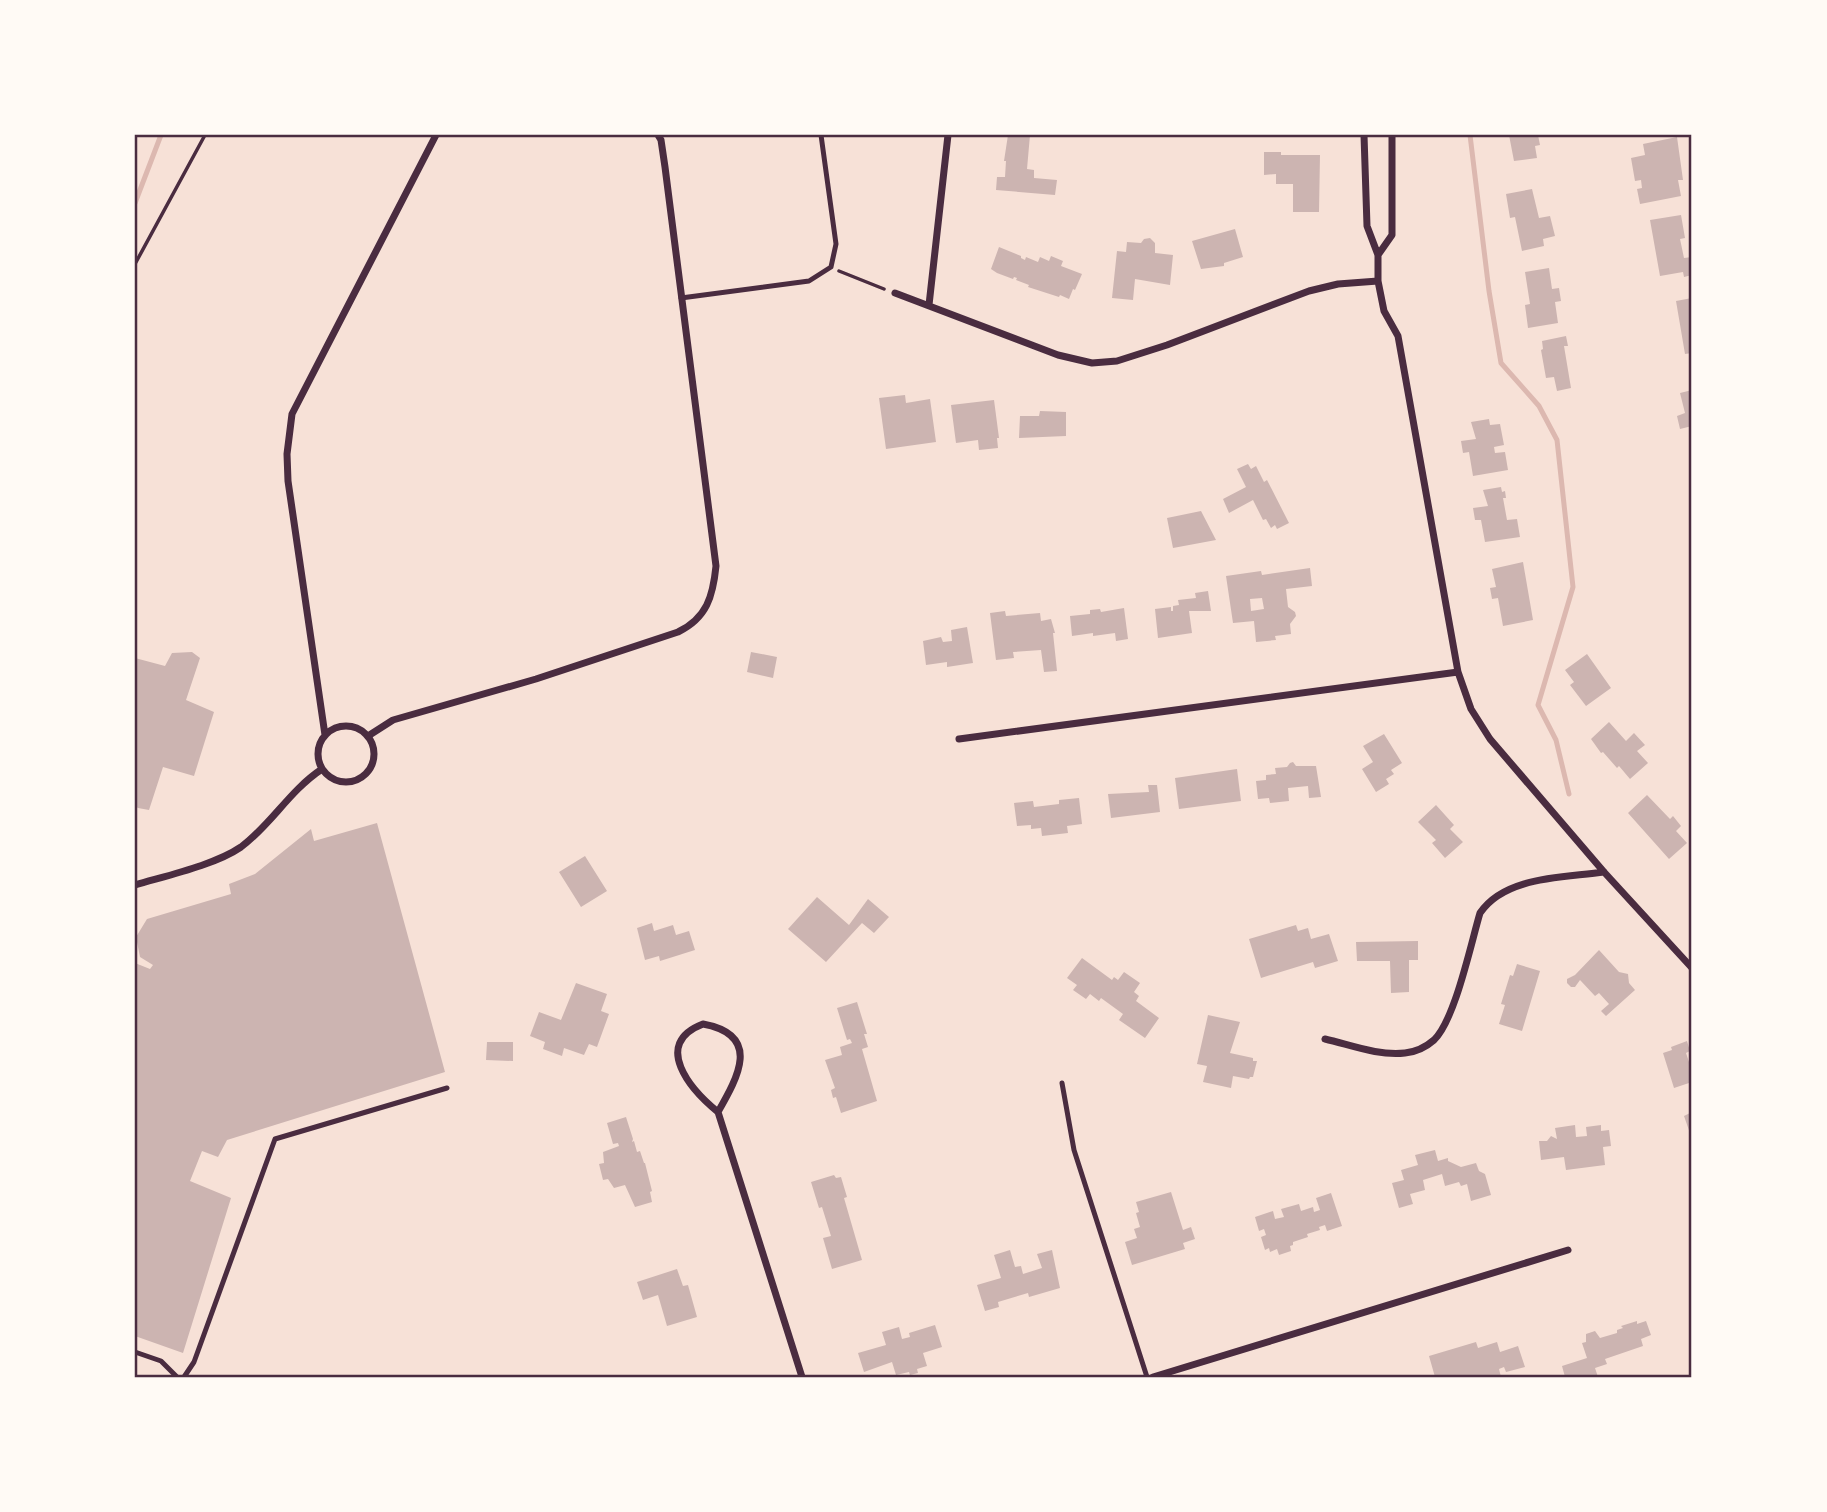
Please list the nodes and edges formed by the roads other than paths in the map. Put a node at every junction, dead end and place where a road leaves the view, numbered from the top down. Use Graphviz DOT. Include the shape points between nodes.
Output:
graph roads {
  1 [pos="436,135"];
  2 [pos="658,135"];
  3 [pos="821,135"];
  4 [pos="948,135"];
  5 [pos="1364,135"];
  6 [pos="1392,135"];
  7 [pos="1378,255"];
  8 [pos="1378,281"];
  9 [pos="895,293"];
  10 [pos="681,298"];
  11 [pos="929,305"];
  12 [pos="1458,672"];
  13 [pos="325,735"];
  14 [pos="368,736"];
  15 [pos="959,739"];
  16 [pos="322,769"];
  17 [pos="1604,872"];
  18 [pos="135,885"];
  19 [pos="1692,968"];
  20 [pos="1325,1039"];
  21 [pos="1062,1083"];
  22 [pos="447,1088"];
  23 [pos="718,1112"];
  24 [pos="1568,1250"];
  25 [pos="135,1352"];
  26 [pos="177,1377"];
  27 [pos="184,1377"];
  28 [pos="802,1377"];
  29 [pos="1147,1377"];
  30 [pos="1153,1377"];
  1 -- 13 [label="street" via="292,414 288,481"];
  2 -- 10 [label="street"];
  3 -- 10 [label="lane" via="836,244 831,267 808,281"];
  4 -- 11 [label="street"];
  5 -- 7 [label="street" via="1367,226"];
  6 -- 7 [label="street" via="1392,235"];
  7 -- 8 [label="street"];
  8 -- 11 [label="street" via="1309,291 1167,345 1117,361 1093,363 1058,355"];
  8 -- 12 [label="street" via="1384,311 1398,335"];
  9 -- 11 [label="street"];
  10 -- 14 [label="street" via="716,566 714,589 703,614 662,638 393,720"];
  12 -- 15 [label="street"];
  12 -- 17 [label="street" via="1471,709 1490,739"];
  13 -- 14 [label="street" via="348,725"];
  13 -- 16 [label="street" via="318,752"];
  14 -- 16 [label="street" via="375,752 364,777 337,781"];
  16 -- 18 [label="street" via="304,781 239,848"];
  17 -- 19 [label="street"];
  17 -- 20 [label="street" via="1530,882 1496,895 1486,904 1450,1010 1435,1039 1424,1047 1381,1053"];
  21 -- 29 [label="lane" via="1074,1150"];
  22 -- 27 [label="lane" via="275,1139 194,1362"];
  23 -- 23 [label="street" via="686,1079 678,1061 679,1041 691,1028 703,1024 722,1027 739,1051 738,1076"];
  23 -- 28 [label="street"];
  24 -- 30 [label="street"];
  25 -- 26 [label="lane" via="161,1361"];
}
